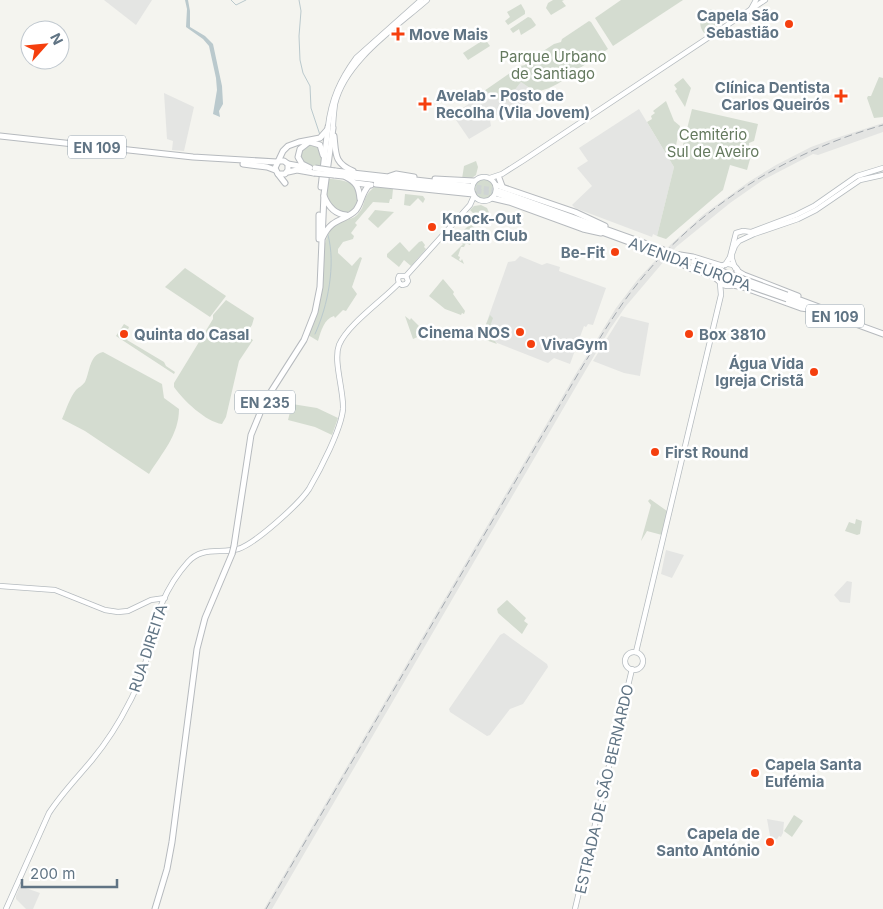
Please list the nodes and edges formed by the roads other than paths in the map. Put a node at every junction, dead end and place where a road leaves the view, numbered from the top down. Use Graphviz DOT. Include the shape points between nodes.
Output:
graph roads {
  1 [pos="421,0"];
  2 [pos="427,0"];
  3 [pos="756,0"];
  4 [pos="764,0"];
  5 [pos="751,9"];
  6 [pos="330,128"];
  7 [pos="0,136"];
  8 [pos="309,142"];
  9 [pos="193,157"];
  10 [pos="278,162"];
  11 [pos="287,163"];
  12 [pos="324,166"];
  13 [pos="883,168"];
  14 [pos="313,170"];
  15 [pos="277,172"];
  16 [pos="287,172"];
  17 [pos="335,173"];
  18 [pos="359,173"];
  19 [pos="883,175"];
  20 [pos="345,176"];
  21 [pos="501,176"];
  22 [pos="388,177"];
  23 [pos="490,178"];
  24 [pos="474,181"];
  25 [pos="402,182"];
  26 [pos="356,183"];
  27 [pos="376,184"];
  28 [pos="369,186"];
  29 [pos="498,188"];
  30 [pos="471,192"];
  31 [pos="324,194"];
  32 [pos="360,198"];
  33 [pos="492,198"];
  34 [pos="482,201"];
  35 [pos="470,205"];
  36 [pos="347,215"];
  37 [pos="743,231"];
  38 [pos="610,232"];
  39 [pos="744,238"];
  40 [pos="322,247"];
  41 [pos="672,256"];
  42 [pos="723,266"];
  43 [pos="321,267"];
  44 [pos="736,269"];
  45 [pos="719,282"];
  46 [pos="731,286"];
  47 [pos="721,294"];
  48 [pos="787,297"];
  49 [pos="809,303"];
  50 [pos="815,309"];
  51 [pos="883,332"];
  52 [pos="0,586"];
  53 [pos="164,598"];
  54 [pos="636,652"];
  55 [pos="632,669"];
  56 [pos="6,909"];
  57 [pos="155,909"];
  58 [pos="575,909"];
  1 -- 6 [label="main road, EN 235" via="348,69 331,104"];
  2 -- 6 [label="main road, EN 235" via="351,70 335,104"];
  3 -- 5 [label="main road"];
  4 -- 5 [label="main road"];
  5 -- 21 [label="main road"];
  6 -- 10 [label="main road" via="320,138 288,146"];
  6 -- 12 [label="main road, EN 235"];
  6 -- 18 [label="main road" via="337,160"];
  6 -- 31 [label="main road, EN 235"];
  7 -- 9 [label="main road, EN 109"];
  8 -- 11 [label="main road" via="288,150"];
  8 -- 12 [label="main road" via="318,143 322,148"];
  8 -- 14 [label="main road" via="300,149 298,157 302,164"];
  9 -- 10 [label="main road, EN 109"];
  9 -- 15 [label="main road, EN 109" via="267,167"];
  10 -- 11 [label="main road, EN 109"];
  10 -- 15 [label="main road" via="275,165"];
  11 -- 14 [label="main road, EN 109"];
  11 -- 16 [label="main road"];
  12 -- 43 [label="main road, EN 235" via="318,227"];
  13 -- 37 [label="main road" via="856,176 796,216 751,232"];
  14 -- 16 [label="main road, EN 109"];
  14 -- 17 [label="main road, EN 109, bridge"];
  15 -- 16 [label="main road, EN 109" via="283,175"];
  15 -- 16 [label="main road" via="285,183"];
  17 -- 18 [label="main road, EN 109"];
  17 -- 20 [label="main road, EN 109"];
  18 -- 22 [label="main road, EN 109"];
  19 -- 39 [label="main road" via="860,180 798,219"];
  20 -- 25 [label="main road, EN 109"];
  20 -- 26 [label="main road"];
  21 -- 23 [label="main road"];
  21 -- 29 [label="main road"];
  22 -- 24 [label="main road" via="396,174"];
  22 -- 30 [label="main road, EN 109"];
  23 -- 24 [label="main road" via="481,177"];
  23 -- 29 [label="main road"];
  24 -- 30 [label="main road"];
  25 -- 27 [label="main road"];
  25 -- 30 [label="main road, EN 109"];
  26 -- 28 [label="main road"];
  26 -- 32 [label="main road"];
  27 -- 28 [label="main road"];
  27 -- 30 [label="main road"];
  28 -- 32 [label="main road"];
  29 -- 33 [label="main road"];
  29 -- 38 [label="main road, AVENIDA EUROPA / EN 109"];
  29 -- 38 [label="main road" via="575,212 600,222"];
  30 -- 34 [label="main road"];
  30 -- 35 [label="main road"];
  31 -- 36 [label="main road" via="334,211"];
  31 -- 40 [label="main road, EN 235"];
  32 -- 36 [label="main road" via="356,210"];
  33 -- 34 [label="main road"];
  33 -- 38 [label="main road" via="583,229"];
  34 -- 35 [label="main road"];
  35 -- 53 [label="main road, RUA DIREITA" via="406,276 398,277 399,284 350,328 339,345 343,410 324,460 308,490 272,526 246,546 194,556"];
  36 -- 40 [label="main road" via="326,232"];
  37 -- 39 [label="main road"];
  37 -- 42 [label="main road" via="736,233 730,257"];
  38 -- 41 [label="main road, AVENIDA EUROPA / EN 109, bridge"];
  39 -- 44 [label="main road" via="732,254"];
  40 -- 43 [label="main road, EN 235"];
  41 -- 42 [label="main road" via="693,257"];
  41 -- 45 [label="main road"];
  41 -- 48 [label="main road, AVENIDA EUROPA / EN 109, bridge"];
  42 -- 44 [label="main road"];
  42 -- 45 [label="main road" via="718,271"];
  43 -- 57 [label="main road, EN 235, bridge" via="318,300 310,326 265,401 251,435 232,554 200,633 172,842"];
  44 -- 46 [label="main road" via="737,280"];
  44 -- 49 [label="main road" via="744,276 792,293"];
  45 -- 46 [label="main road"];
  45 -- 47 [label="main road"];
  46 -- 47 [label="main road"];
  46 -- 50 [label="main road" via="743,287 801,308"];
  47 -- 54 [label="main road"];
  48 -- 49 [label="main road, AVENIDA EUROPA / EN 109"];
  48 -- 50 [label="main road, AVENIDA EUROPA / EN 109"];
  49 -- 51 [label="main road, AVENIDA EUROPA / EN 109"];
  50 -- 51 [label="main road, AVENIDA EUROPA / EN 109"];
  52 -- 53 [label="main road" via="55,590 118,612"];
  53 -- 56 [label="main road, RUA DIREITA" via="130,703 100,750 53,807"];
  54 -- 55 [label="main road" via="626,658"];
  54 -- 55 [label="main road" via="642,656 643,664"];
  55 -- 58 [label="main road, ESTRADA DE SÃO BERNARDO"];
}
